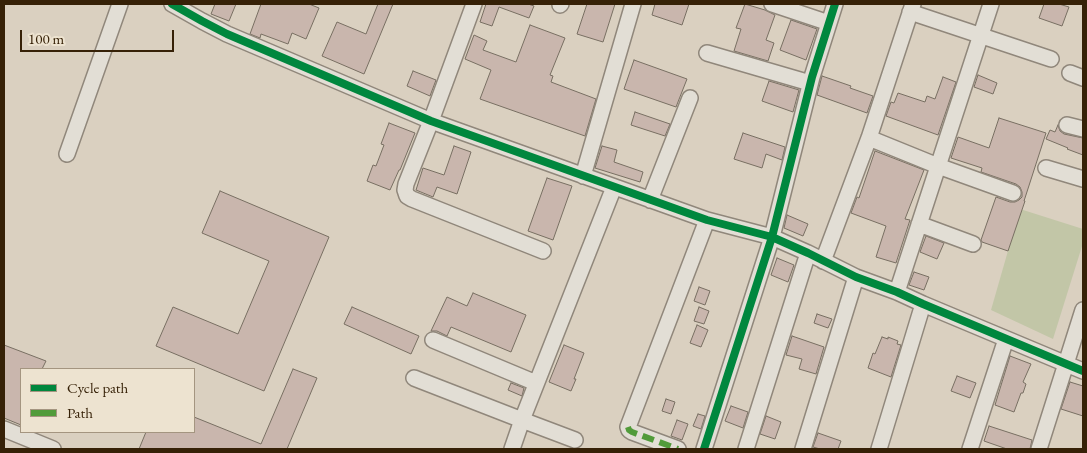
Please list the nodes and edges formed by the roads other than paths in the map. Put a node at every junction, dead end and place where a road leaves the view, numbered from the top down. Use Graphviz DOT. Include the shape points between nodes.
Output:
graph roads {
  1 [pos="120,4"];
  2 [pos="172,4"];
  3 [pos="474,4"];
  4 [pos="633,4"];
  5 [pos="772,4"];
  6 [pos="835,4"];
  7 [pos="992,4"];
  8 [pos="912,8"];
  9 [pos="829,24"];
  10 [pos="981,36"];
  11 [pos="707,53"];
  12 [pos="1051,59"];
  13 [pos="810,83"];
  14 [pos="690,98"];
  15 [pos="430,121"];
  16 [pos="1067,124"];
  17 [pos="1083,129"];
  18 [pos="869,138"];
  19 [pos="67,154"];
  20 [pos="938,166"];
  21 [pos="1046,168"];
  22 [pos="583,176"];
  23 [pos="1083,179"];
  24 [pos="614,187"];
  25 [pos="1013,193"];
  26 [pos="650,200"];
  27 [pos="707,220"];
  28 [pos="919,224"];
  29 [pos="772,237"];
  30 [pos="972,244"];
  31 [pos="543,251"];
  32 [pos="808,253"];
  33 [pos="823,261"];
  34 [pos="856,277"];
  35 [pos="897,292"];
  36 [pos="923,304"];
  37 [pos="1083,310"];
  38 [pos="1006,339"];
  39 [pos="433,340"];
  40 [pos="1066,364"];
  41 [pos="1083,371"];
  42 [pos="414,378"];
  43 [pos="536,383"];
  44 [pos="522,420"];
  45 [pos="4,429"];
  46 [pos="575,440"];
  47 [pos="53,449"];
  48 [pos="512,449"];
  49 [pos="678,449"];
  50 [pos="704,449"];
  51 [pos="746,449"];
  52 [pos="803,449"];
  53 [pos="879,449"];
  54 [pos="970,449"];
  55 [pos="1040,449"];
  1 -- 19 [label="street"];
  2 -- 15 [label="street" via="227,34"];
  3 -- 15 [label="street"];
  4 -- 22 [label="street"];
  5 -- 9 [label="street"];
  6 -- 9 [label="street"];
  7 -- 10 [label="street"];
  8 -- 10 [label="street"];
  8 -- 18 [label="street"];
  9 -- 13 [label="street"];
  10 -- 12 [label="street"];
  10 -- 20 [label="street"];
  11 -- 13 [label="street"];
  13 -- 29 [label="street"];
  14 -- 26 [label="street"];
  15 -- 22 [label="street"];
  15 -- 31 [label="street" via="406,184 407,196"];
  16 -- 17 [label="street"];
  18 -- 20 [label="street"];
  18 -- 33 [label="street"];
  20 -- 25 [label="street"];
  20 -- 28 [label="street"];
  21 -- 23 [label="street"];
  22 -- 24 [label="street"];
  24 -- 26 [label="street"];
  24 -- 43 [label="street"];
  26 -- 27 [label="street"];
  27 -- 29 [label="street"];
  27 -- 49 [label="street" via="628,427 632,432"];
  28 -- 30 [label="street"];
  28 -- 35 [label="street"];
  29 -- 32 [label="street"];
  29 -- 50 [label="street"];
  32 -- 33 [label="street"];
  32 -- 51 [label="street"];
  33 -- 34 [label="street"];
  34 -- 35 [label="street"];
  34 -- 52 [label="street"];
  35 -- 36 [label="street"];
  36 -- 38 [label="street"];
  36 -- 53 [label="street"];
  37 -- 40 [label="street"];
  38 -- 40 [label="street"];
  38 -- 54 [label="street"];
  39 -- 43 [label="street"];
  40 -- 41 [label="street"];
  40 -- 55 [label="street"];
  42 -- 44 [label="street"];
  43 -- 44 [label="street"];
  44 -- 46 [label="street"];
  44 -- 48 [label="street"];
  45 -- 47 [label="street"];
}
